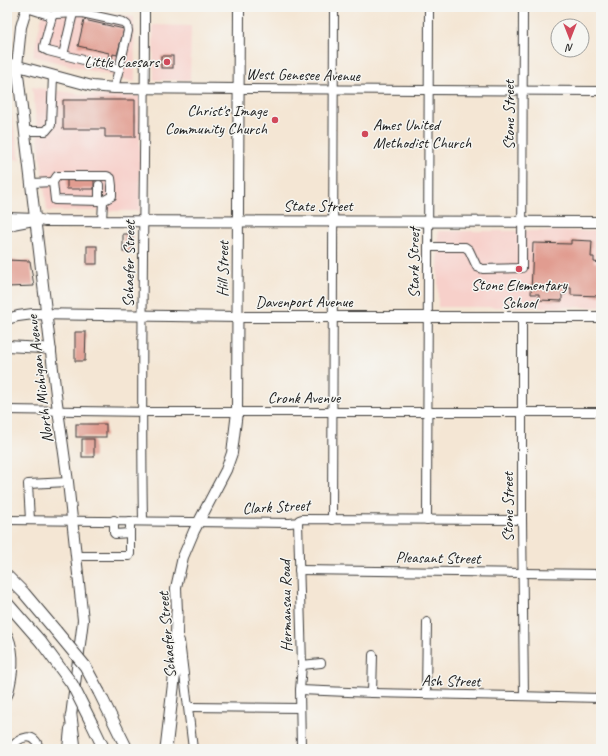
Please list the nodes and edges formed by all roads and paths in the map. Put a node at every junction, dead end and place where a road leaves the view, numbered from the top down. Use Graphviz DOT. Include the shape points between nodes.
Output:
graph roads {
  1 [pos="27,7"];
  2 [pos="145,7"];
  3 [pos="239,7"];
  4 [pos="334,7"];
  5 [pos="429,7"];
  6 [pos="523,7"];
  7 [pos="73,13"];
  8 [pos="52,16"];
  9 [pos="63,55"];
  10 [pos="7,63"];
  11 [pos="17,66"];
  12 [pos="118,69"];
  13 [pos="53,76"];
  14 [pos="114,88"];
  15 [pos="145,88"];
  16 [pos="239,89"];
  17 [pos="334,90"];
  18 [pos="428,90"];
  19 [pos="523,91"];
  20 [pos="601,91"];
  21 [pos="25,131"];
  22 [pos="53,182"];
  23 [pos="32,183"];
  24 [pos="99,185"];
  25 [pos="101,201"];
  26 [pos="7,218"];
  27 [pos="36,218"];
  28 [pos="102,221"];
  29 [pos="144,221"];
  30 [pos="239,221"];
  31 [pos="333,222"];
  32 [pos="428,222"];
  33 [pos="523,222"];
  34 [pos="601,222"];
  35 [pos="7,226"];
  36 [pos="428,247"];
  37 [pos="47,314"];
  38 [pos="143,316"];
  39 [pos="333,316"];
  40 [pos="238,317"];
  41 [pos="428,317"];
  42 [pos="522,317"];
  43 [pos="601,317"];
  44 [pos="7,319"];
  45 [pos="7,346"];
  46 [pos="51,350"];
  47 [pos="7,410"];
  48 [pos="58,410"];
  49 [pos="141,411"];
  50 [pos="237,412"];
  51 [pos="332,412"];
  52 [pos="427,412"];
  53 [pos="522,412"];
  54 [pos="601,412"];
  55 [pos="68,482"];
  56 [pos="7,520"];
  57 [pos="30,520"];
  58 [pos="72,520"];
  59 [pos="114,520"];
  60 [pos="332,520"];
  61 [pos="427,520"];
  62 [pos="522,520"];
  63 [pos="130,521"];
  64 [pos="143,521"];
  65 [pos="199,522"];
  66 [pos="298,522"];
  67 [pos="130,534"];
  68 [pos="76,556"];
  69 [pos="299,570"];
  70 [pos="523,574"];
  71 [pos="601,574"];
  72 [pos="7,576"];
  73 [pos="7,603"];
  74 [pos="177,612"];
  75 [pos="426,622"];
  76 [pos="7,636"];
  77 [pos="373,655"];
  78 [pos="321,664"];
  79 [pos="302,665"];
  80 [pos="300,690"];
  81 [pos="372,693"];
  82 [pos="7,694"];
  83 [pos="426,694"];
  84 [pos="524,696"];
  85 [pos="601,698"];
  86 [pos="189,707"];
  87 [pos="300,708"];
  88 [pos="71,716"];
  89 [pos="12,749"];
  90 [pos="39,749"];
  91 [pos="67,749"];
  92 [pos="74,749"];
  93 [pos="104,749"];
  94 [pos="127,749"];
  95 [pos="166,749"];
  96 [pos="193,749"];
  97 [pos="301,749"];
  1 -- 8 [label="street"];
  1 -- 11 [label="main road, North Michigan Avenue" via="21,27"];
  2 -- 15 [label="street, Schaefer Street"];
  3 -- 16 [label="main road, Hill Street"];
  4 -- 17 [label="street"];
  5 -- 18 [label="street, Stark Street"];
  6 -- 19 [label="street, Stone Street"];
  7 -- 8 [label="street"];
  7 -- 9 [label="street"];
  7 -- 12 [label="street" via="123,22 127,25 128,31"];
  8 -- 9 [label="street" via="44,49"];
  9 -- 12 [label="street"];
  10 -- 11 [label="main road, West Genesee Avenue"];
  11 -- 13 [label="main road, West Genesee Avenue"];
  11 -- 21 [label="main road, North Michigan Avenue"];
  12 -- 14 [label="street"];
  13 -- 14 [label="main road, West Genesee Avenue" via="92,86"];
  13 -- 21 [label="street" via="51,125 46,131"];
  14 -- 15 [label="main road, West Genesee Avenue"];
  15 -- 16 [label="main road, West Genesee Avenue"];
  15 -- 29 [label="street, Schaefer Street"];
  16 -- 17 [label="street, West Genesee Avenue"];
  16 -- 30 [label="main road, Hill Street"];
  17 -- 18 [label="street, West Genesee Avenue"];
  17 -- 31 [label="street"];
  18 -- 19 [label="street, West Genesee Avenue"];
  18 -- 32 [label="street, Stark Street"];
  19 -- 20 [label="street, West Genesee Avenue"];
  19 -- 33 [label="street, Stone Street"];
  21 -- 23 [label="main road, North Michigan Avenue"];
  22 -- 23 [label="street"];
  22 -- 25 [label="street" via="55,200"];
  22 -- 25 [label="street" via="57,176 107,176 111,178 112,196"];
  23 -- 27 [label="main road, North Michigan Avenue"];
  24 -- 25 [label="street"];
  25 -- 28 [label="street"];
  26 -- 27 [label="main road, State Street"];
  27 -- 28 [label="main road, State Street" via="45,221"];
  27 -- 35 [label="highway"];
  27 -- 37 [label="main road, North Michigan Avenue"];
  28 -- 29 [label="main road, State Street"];
  29 -- 30 [label="main road, State Street"];
  29 -- 38 [label="street, Schaefer Street"];
  30 -- 31 [label="main road, State Street"];
  30 -- 40 [label="main road, Hill Street"];
  31 -- 32 [label="main road, State Street"];
  31 -- 39 [label="street"];
  32 -- 33 [label="main road, State Street"];
  32 -- 36 [label="street, Stark Street"];
  33 -- 34 [label="main road, State Street"];
  33 -- 36 [label="street, Stone Street" via="522,268 483,269 477,267 465,247"];
  36 -- 41 [label="street, Stark Street"];
  37 -- 38 [label="main road, Davenport Avenue"];
  37 -- 44 [label="main road, Davenport Avenue"];
  37 -- 46 [label="main road, North Michigan Avenue"];
  38 -- 40 [label="main road, Davenport Avenue"];
  38 -- 49 [label="street, Schaefer Street"];
  39 -- 40 [label="main road, Davenport Avenue"];
  39 -- 41 [label="main road, Davenport Avenue"];
  39 -- 51 [label="street"];
  40 -- 50 [label="main road, Hill Street"];
  41 -- 42 [label="main road, Davenport Avenue"];
  41 -- 52 [label="street, Stark Street"];
  42 -- 43 [label="main road, Davenport Avenue"];
  42 -- 53 [label="street, Stone Street"];
  45 -- 46 [label="main road"];
  46 -- 48 [label="main road, North Michigan Avenue"];
  47 -- 48 [label="street, Cronk Avenue"];
  48 -- 49 [label="street, Cronk Avenue"];
  48 -- 55 [label="main road, North Michigan Avenue"];
  49 -- 50 [label="street, Cronk Avenue"];
  49 -- 64 [label="street, Schaefer Street"];
  50 -- 51 [label="street, Cronk Avenue"];
  50 -- 65 [label="main road, Hill Street" via="232,453"];
  51 -- 52 [label="street, Cronk Avenue"];
  51 -- 60 [label="street"];
  52 -- 53 [label="street, Cronk Avenue"];
  52 -- 61 [label="street, Stark Street"];
  53 -- 54 [label="street, Cronk Avenue"];
  53 -- 62 [label="street, Stone Street"];
  55 -- 57 [label="street" via="28,484"];
  55 -- 58 [label="main road, North Michigan Avenue"];
  56 -- 57 [label="street, Clark Street"];
  57 -- 58 [label="street, Clark Street"];
  58 -- 59 [label="street, Clark Street"];
  58 -- 68 [label="main road, North Michigan Avenue"];
  59 -- 63 [label="street, Clark Street"];
  59 -- 67 [label="street" via="115,534"];
  60 -- 61 [label="street, Clark Street"];
  60 -- 66 [label="street, Clark Street" via="302,519"];
  61 -- 62 [label="street, Clark Street"];
  62 -- 70 [label="street, Stone Street"];
  63 -- 64 [label="street, Clark Street"];
  63 -- 67 [label="street"];
  64 -- 65 [label="street, Clark Street"];
  65 -- 66 [label="street, Clark Street"];
  65 -- 74 [label="main road, Schaefer Street" via="179,570 176,588"];
  66 -- 69 [label="street, Hermansau Road"];
  67 -- 68 [label="street" via="129,556"];
  68 -- 88 [label="main road, North Michigan Avenue" via="83,620"];
  69 -- 70 [label="street, Pleasant Street"];
  69 -- 79 [label="street, Hermansau Road"];
  70 -- 71 [label="street, Pleasant Street"];
  70 -- 84 [label="street, Stone Street"];
  72 -- 94 [label="highway, bridge" via="85,666"];
  73 -- 93 [label="highway, bridge" via="41,642 72,684"];
  74 -- 86 [label="street, Schaefer Street"];
  74 -- 95 [label="highway" via="176,662"];
  75 -- 83 [label="street"];
  76 -- 82 [label="highway" via="12,658"];
  77 -- 81 [label="street"];
  78 -- 79 [label="street"];
  79 -- 80 [label="street, Hermansau Road"];
  80 -- 81 [label="street, Ash Street"];
  80 -- 87 [label="street, Hermansau Road"];
  81 -- 83 [label="street, Ash Street"];
  83 -- 84 [label="street, Ash Street"];
  84 -- 85 [label="street, Ash Street"];
  86 -- 87 [label="street"];
  86 -- 96 [label="street, Schaefer Street"];
  87 -- 97 [label="street"];
  88 -- 91 [label="street, North Michigan Avenue"];
  88 -- 92 [label="highway"];
  89 -- 90 [label="street" via="20,738 27,737 34,739"];
}
